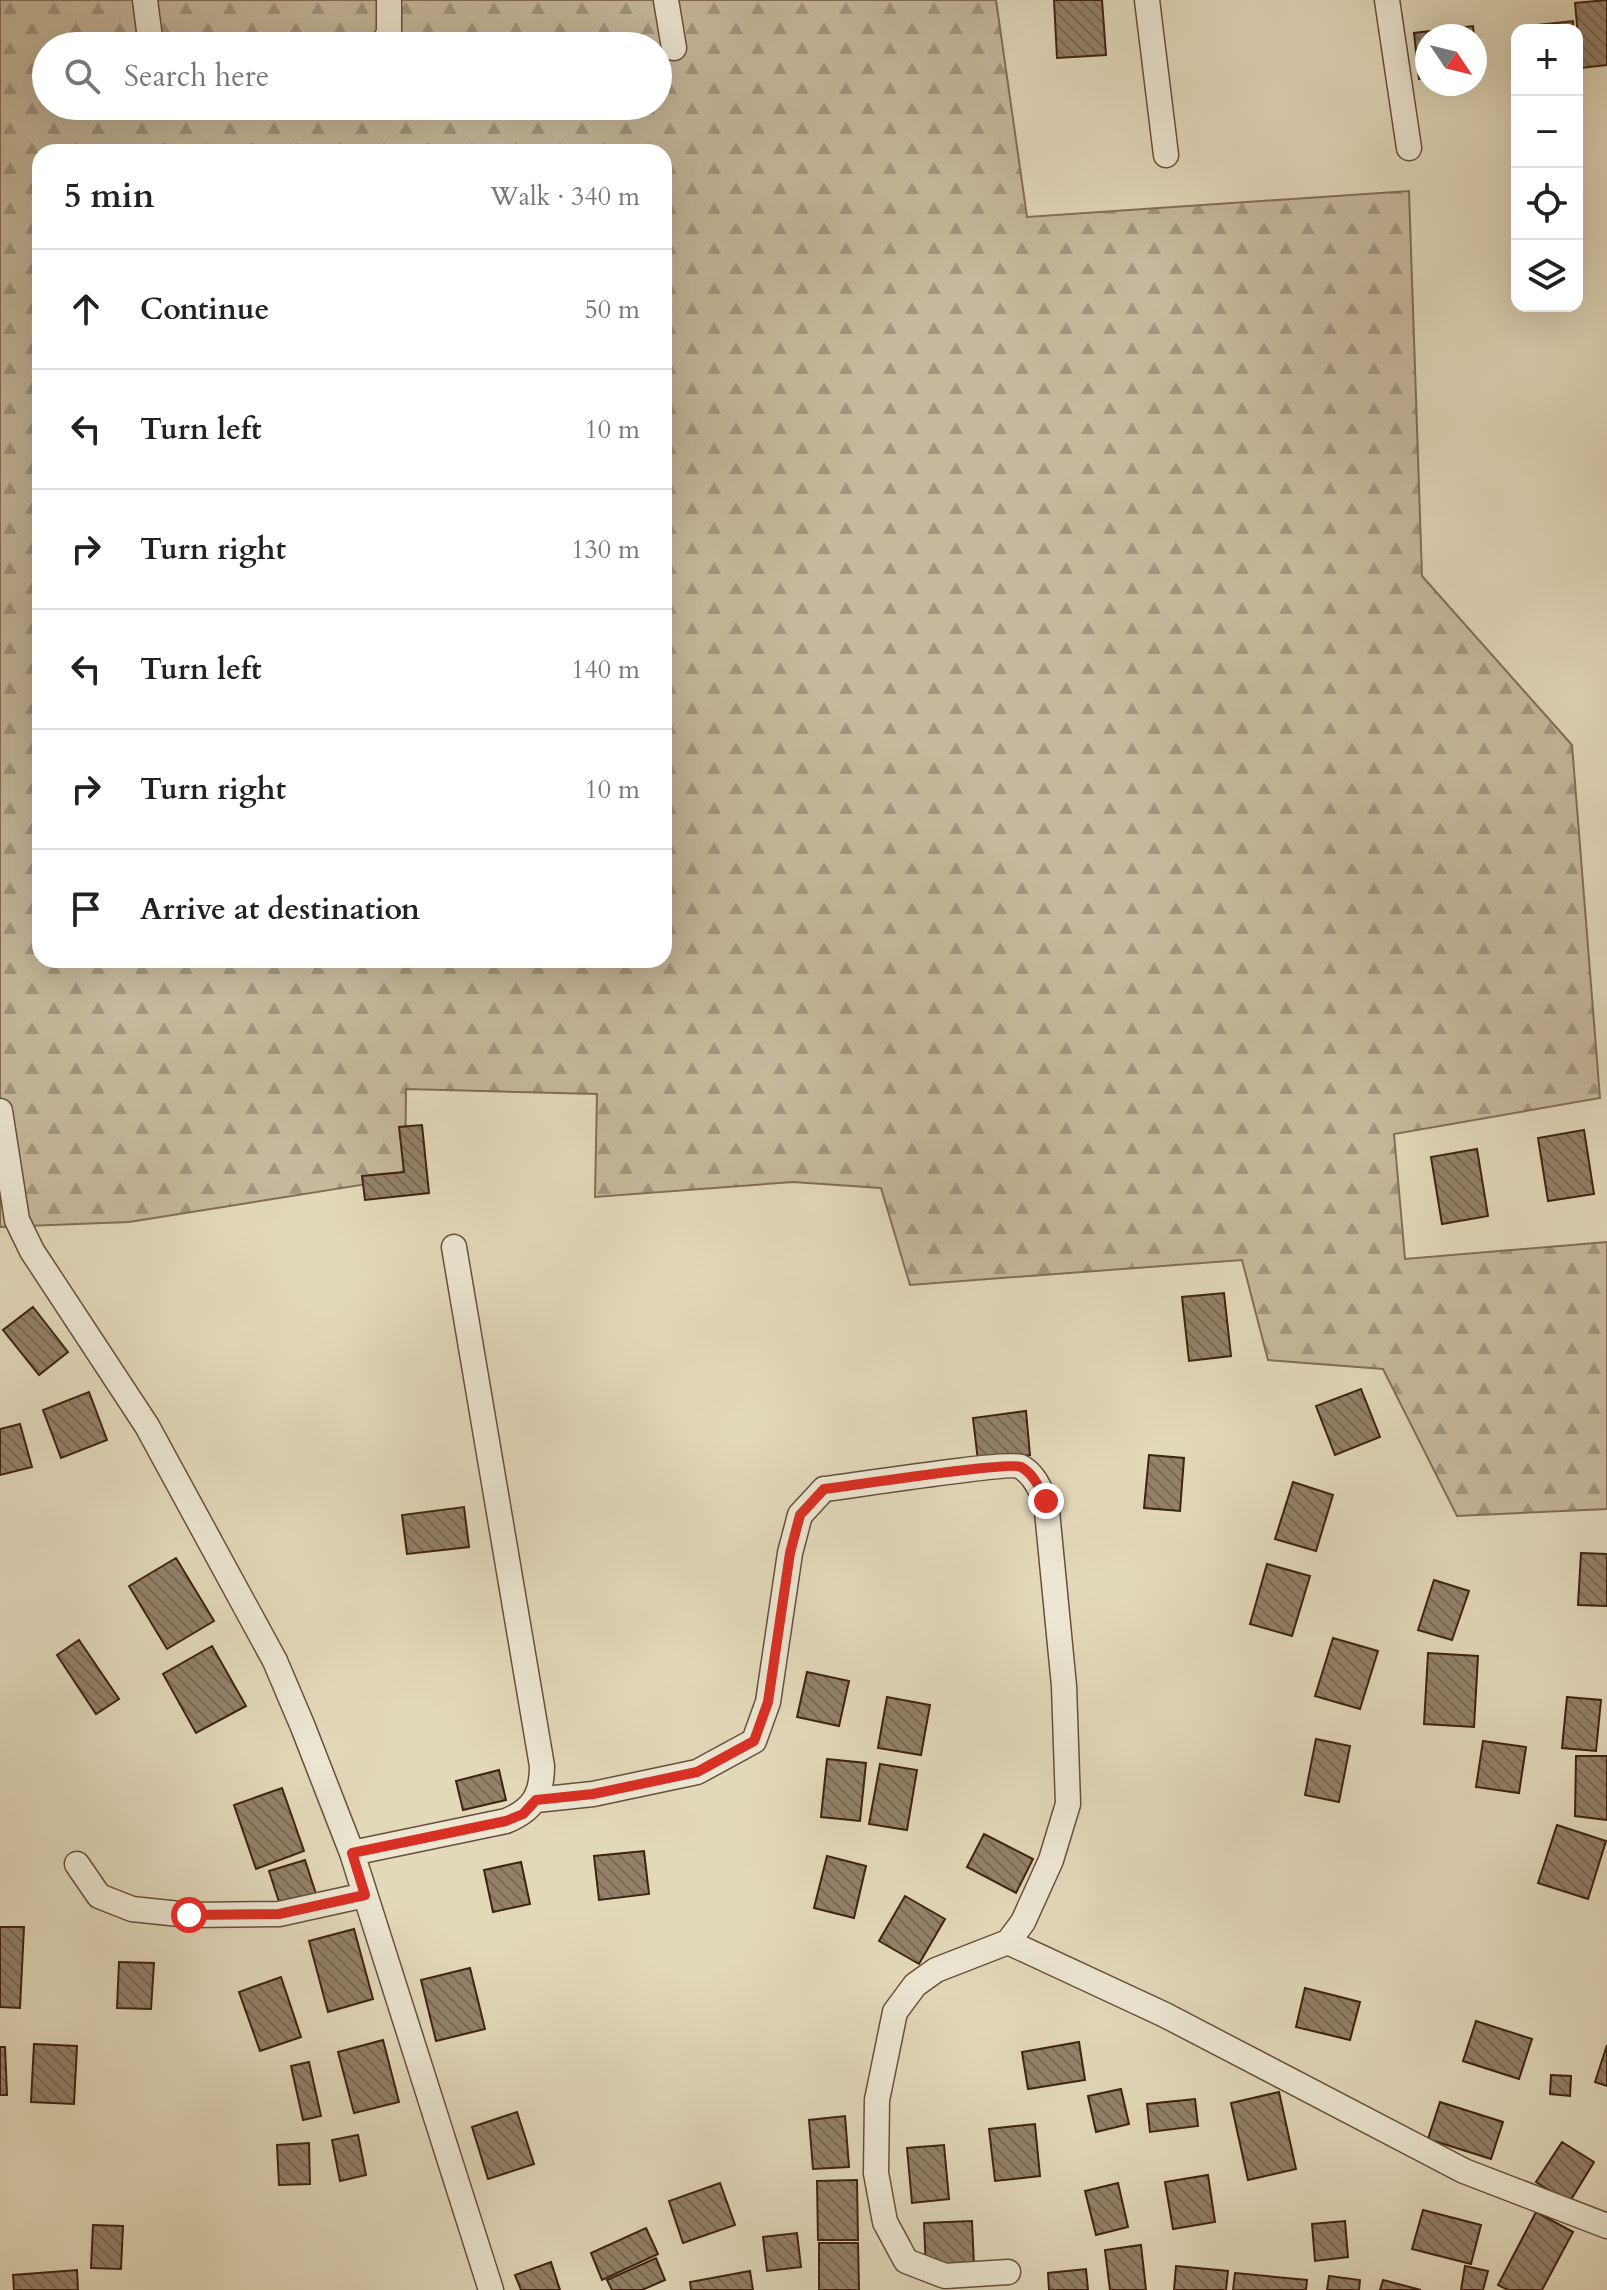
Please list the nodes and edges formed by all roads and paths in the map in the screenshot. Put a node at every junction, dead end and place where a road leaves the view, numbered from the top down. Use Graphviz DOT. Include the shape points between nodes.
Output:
graph roads {
  1 [pos="145,0"];
  2 [pos="389,0"];
  3 [pos="666,0"];
  4 [pos="1147,0"];
  5 [pos="1387,0"];
  6 [pos="149,32"];
  7 [pos="389,32"];
  8 [pos="671,32"];
  9 [pos="672,36"];
  10 [pos="674,48"];
  11 [pos="1409,148"];
  12 [pos="1166,155"];
  13 [pos="0,1111"];
  14 [pos="454,1247"];
  15 [pos="536,1800"];
  16 [pos="352,1853"];
  17 [pos="77,1864"];
  18 [pos="365,1895"];
  19 [pos="1008,1942"];
  20 [pos="1607,2226"];
  21 [pos="1008,2272"];
  22 [pos="491,2290"];
  1 -- 6 [label="street"];
  2 -- 7 [label="street"];
  3 -- 8 [label="street"];
  4 -- 12 [label="street"];
  5 -- 11 [label="street"];
  9 -- 10 [label="street"];
  13 -- 16 [label="street" via="17,1220 147,1426 275,1661"];
  14 -- 15 [label="street" via="542,1766"];
  15 -- 16 [label="street" via="523,1814 506,1821"];
  15 -- 19 [label="street" via="697,1772 754,1741 768,1702 800,1515 824,1489 1019,1465 1034,1478 1046,1501 1069,1767 1068,1804 1051,1860"];
  16 -- 18 [label="street"];
  17 -- 18 [label="street" via="99,1896 132,1909 189,1915 279,1914"];
  18 -- 22 [label="street"];
  19 -- 20 [label="street" via="1179,2022 1451,2164"];
  19 -- 21 [label="street" via="936,1970 915,1985 895,2012 877,2100 876,2173 885,2222 906,2261 945,2276"];
}
